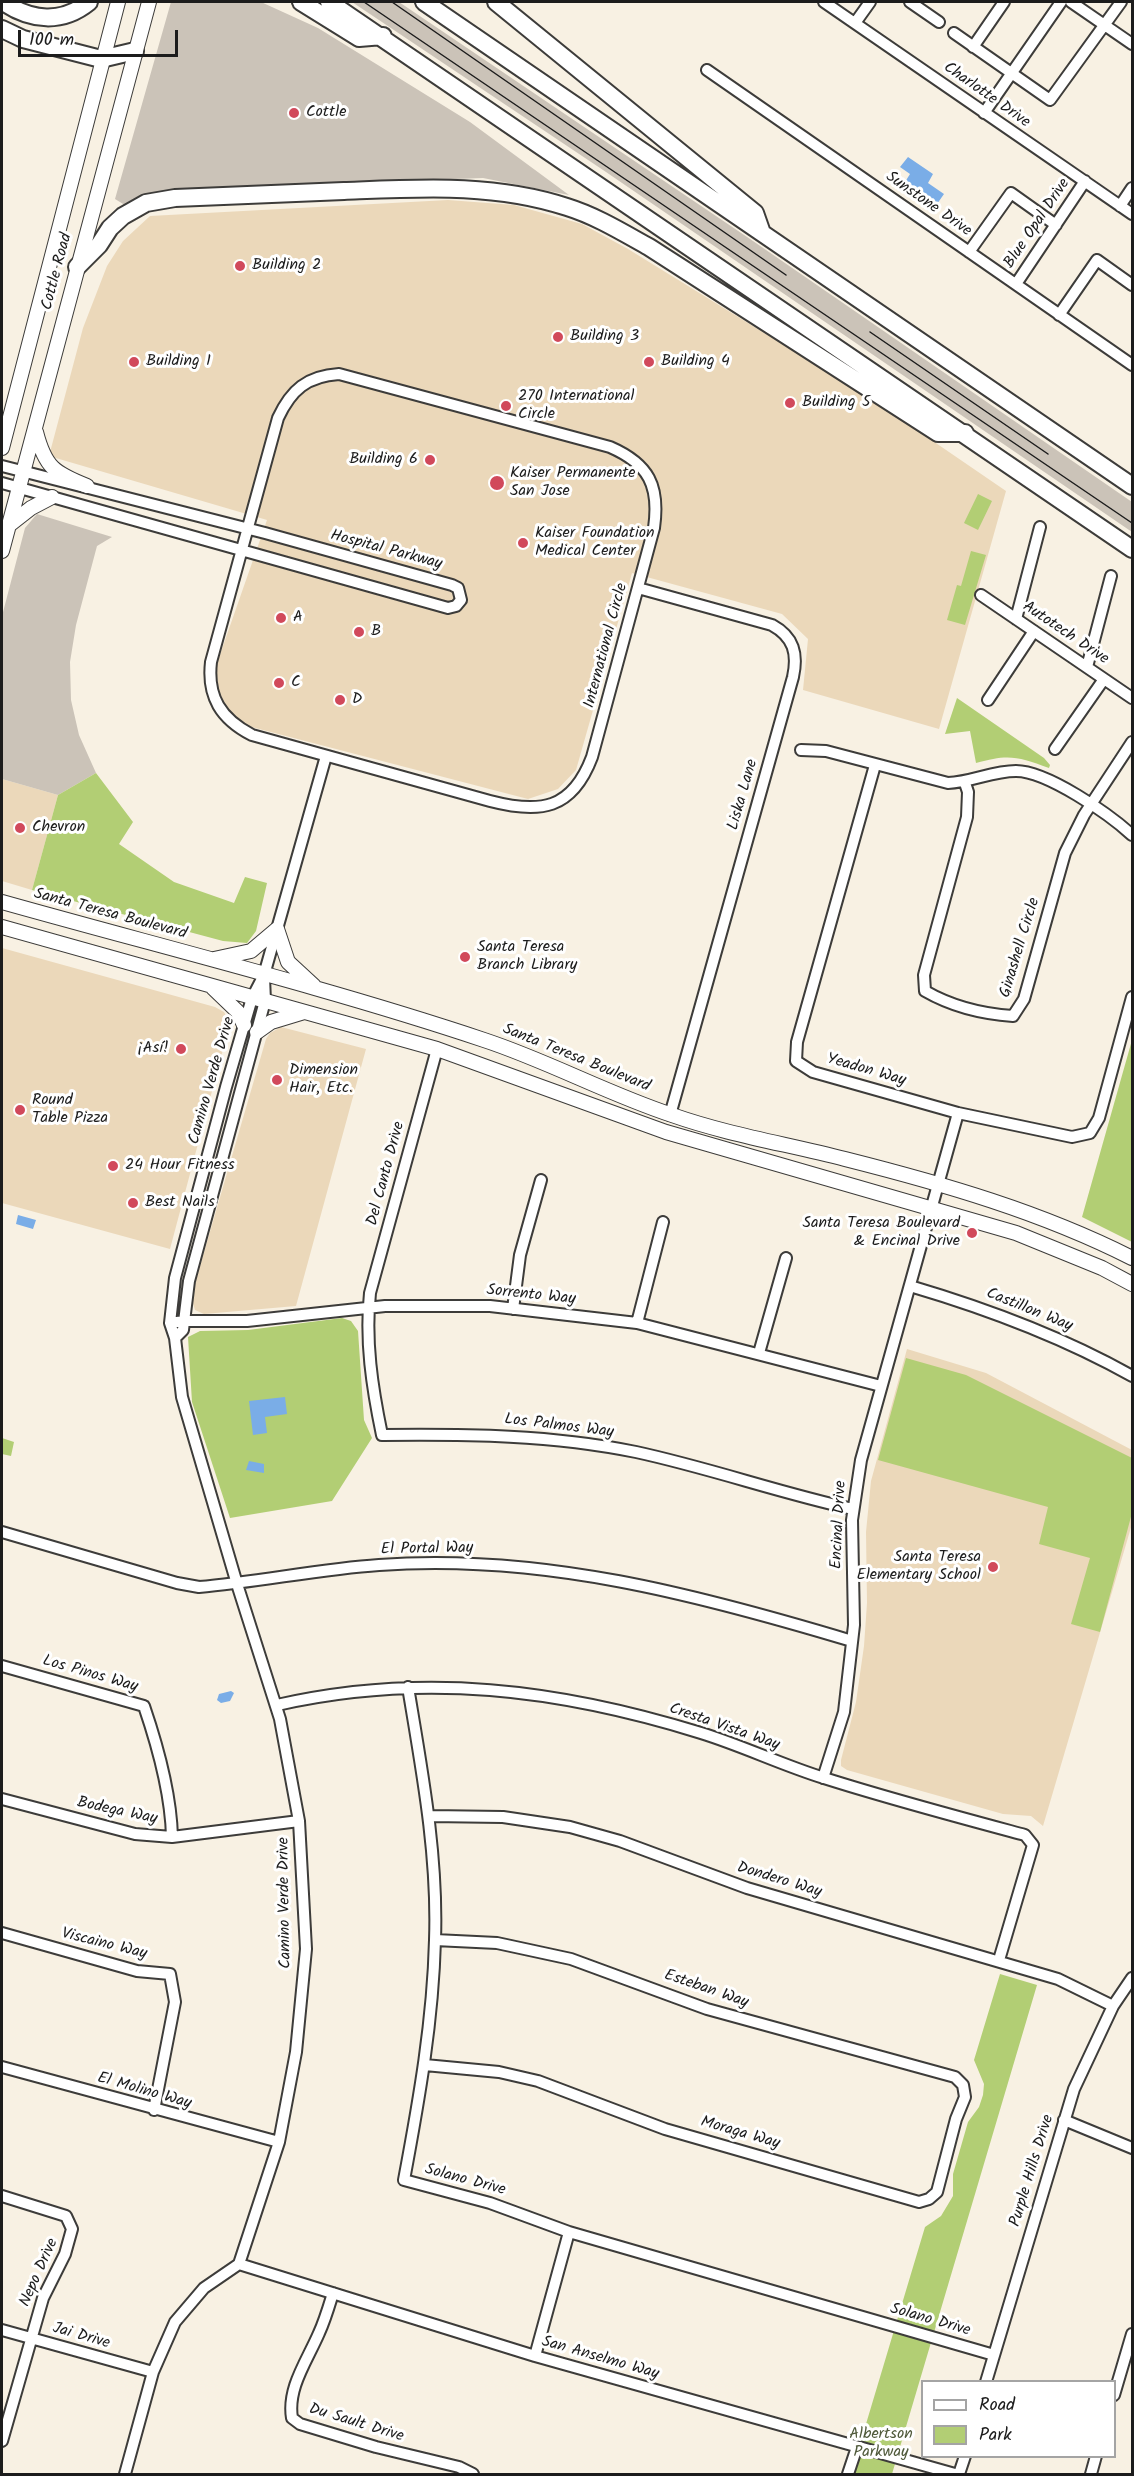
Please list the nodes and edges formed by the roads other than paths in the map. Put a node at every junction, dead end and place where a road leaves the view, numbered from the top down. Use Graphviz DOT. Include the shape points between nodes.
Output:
graph roads {
  1 [pos="3,2"];
  2 [pos="89,2"];
  3 [pos="118,2"];
  4 [pos="149,2"];
  5 [pos="301,2"];
  6 [pos="329,2"];
  7 [pos="424,2"];
  8 [pos="496,2"];
  9 [pos="824,2"];
  10 [pos="870,2"];
  11 [pos="910,2"];
  12 [pos="1061,2"];
  13 [pos="1071,2"];
  14 [pos="1121,2"];
  15 [pos="999,3"];
  16 [pos="923,5"];
  17 [pos="939,22"];
  18 [pos="855,23"];
  19 [pos="1104,25"];
  20 [pos="2,29"];
  21 [pos="954,33"];
  22 [pos="382,36"];
  23 [pos="1132,45"];
  24 [pos="973,47"];
  25 [pos="135,51"];
  26 [pos="101,59"];
  27 [pos="707,70"];
  28 [pos="1011,74"];
  29 [pos="984,113"];
  30 [pos="1085,181"];
  31 [pos="1132,188"];
  32 [pos="1120,206"];
  33 [pos="1132,214"];
  34 [pos="1056,225"];
  35 [pos="762,233"];
  36 [pos="969,252"];
  37 [pos="76,267"];
  38 [pos="1016,284"];
  39 [pos="1132,285"];
  40 [pos="1059,315"];
  41 [pos="1132,365"];
  42 [pos="35,430"];
  43 [pos="4,432"];
  44 [pos="965,433"];
  45 [pos="2,448"];
  46 [pos="2,466"];
  47 [pos="24,472"];
  48 [pos="2,483"];
  49 [pos="87,486"];
  50 [pos="1132,486"];
  51 [pos="19,488"];
  52 [pos="52,497"];
  53 [pos="8,526"];
  54 [pos="1040,527"];
  55 [pos="247,529"];
  56 [pos="1132,549"];
  57 [pos="241,550"];
  58 [pos="2,551"];
  59 [pos="1111,576"];
  60 [pos="638,588"];
  61 [pos="981,595"];
  62 [pos="1016,619"];
  63 [pos="1034,631"];
  64 [pos="1087,668"];
  65 [pos="1104,679"];
  66 [pos="1132,698"];
  67 [pos="988,700"];
  68 [pos="1132,742"];
  69 [pos="1055,749"];
  70 [pos="801,750"];
  71 [pos="326,756"];
  72 [pos="875,765"];
  73 [pos="965,783"];
  74 [pos="1090,804"];
  75 [pos="1132,835"];
  76 [pos="2,902"];
  77 [pos="2,927"];
  78 [pos="277,929"];
  79 [pos="210,960"];
  80 [pos="264,975"];
  81 [pos="212,986"];
  82 [pos="318,990"];
  83 [pos="1132,997"];
  84 [pos="259,1000"];
  85 [pos="306,1011"];
  86 [pos="244,1025"];
  87 [pos="257,1032"];
  88 [pos="437,1049"];
  89 [pos="958,1113"];
  90 [pos="670,1115"];
  91 [pos="541,1180"];
  92 [pos="938,1184"];
  93 [pos="931,1207"];
  94 [pos="663,1222"];
  95 [pos="786,1257"];
  96 [pos="1132,1258"];
  97 [pos="1132,1284"];
  98 [pos="909,1286"];
  99 [pos="369,1308"];
  100 [pos="513,1309"];
  101 [pos="184,1321"];
  102 [pos="170,1323"];
  103 [pos="637,1323"];
  104 [pos="175,1338"];
  105 [pos="759,1353"];
  106 [pos="1132,1377"];
  107 [pos="881,1386"];
  108 [pos="853,1509"];
  109 [pos="2,1532"];
  110 [pos="237,1584"];
  111 [pos="852,1641"];
  112 [pos="2,1666"];
  113 [pos="408,1687"];
  114 [pos="276,1705"];
  115 [pos="823,1778"];
  116 [pos="2,1799"];
  117 [pos="430,1816"];
  118 [pos="299,1821"];
  119 [pos="172,1837"];
  120 [pos="2,1933"];
  121 [pos="435,1940"];
  122 [pos="999,1960"];
  123 [pos="1132,1978"];
  124 [pos="1113,2006"];
  125 [pos="425,2065"];
  126 [pos="2,2067"];
  127 [pos="963,2085"];
  128 [pos="154,2110"];
  129 [pos="1064,2120"];
  130 [pos="279,2142"];
  131 [pos="1132,2148"];
  132 [pos="2,2196"];
  133 [pos="569,2232"];
  134 [pos="239,2264"];
  135 [pos="333,2293"];
  136 [pos="2,2330"];
  137 [pos="1132,2334"];
  138 [pos="30,2338"];
  139 [pos="994,2355"];
  140 [pos="536,2356"];
  141 [pos="153,2372"];
  142 [pos="987,2380"];
  143 [pos="1116,2388"];
  144 [pos="2,2441"];
  145 [pos="857,2447"];
  146 [pos="965,2458"];
  147 [pos="1096,2458"];
  148 [pos="124,2475"];
  149 [pos="473,2475"];
  150 [pos="848,2475"];
  151 [pos="957,2475"];
  152 [pos="1091,2475"];
  1 -- 2 [label="highway" via="25,14 48,18 72,13"];
  3 -- 26 [label="main road, Cottle Road"];
  4 -- 25 [label="main road, Cottle Road"];
  5 -- 22 [label="highway" via="359,38"];
  6 -- 22 [label="highway"];
  7 -- 35 [label="highway"];
  8 -- 35 [label="highway" via="755,213"];
  9 -- 18 [label="street, Charlotte Drive"];
  10 -- 18 [label="street"];
  11 -- 16 [label="street"];
  12 -- 28 [label="street"];
  13 -- 19 [label="street"];
  14 -- 19 [label="street"];
  15 -- 24 [label="street"];
  16 -- 17 [label="street"];
  18 -- 29 [label="street, Charlotte Drive"];
  19 -- 23 [label="street"];
  19 -- 28 [label="street" via="1050,100"];
  20 -- 26 [label="highway" via="23,39"];
  21 -- 24 [label="street"];
  22 -- 44 [label="highway"];
  24 -- 28 [label="street"];
  25 -- 26 [label="highway"];
  25 -- 37 [label="main road, Cottle Road"];
  26 -- 43 [label="main road, Cottle Road" via="39,311"];
  27 -- 36 [label="street, Sunstone Drive"];
  28 -- 29 [label="street"];
  29 -- 30 [label="street, Charlotte Drive"];
  30 -- 32 [label="street, Charlotte Drive"];
  30 -- 34 [label="street, Blue Opal Drive"];
  31 -- 32 [label="street"];
  32 -- 33 [label="street, Charlotte Drive"];
  34 -- 36 [label="street" via="1011,193"];
  34 -- 38 [label="street, Blue Opal Drive"];
  35 -- 50 [label="highway"];
  36 -- 38 [label="street, Sunstone Drive"];
  37 -- 42 [label="main road, Cottle Road"];
  37 -- 44 [label="highway" via="123,216 146,203 175,198 403,188 475,188 511,193 602,220 938,433"];
  38 -- 40 [label="street, Sunstone Drive"];
  39 -- 40 [label="street" via="1097,260"];
  40 -- 41 [label="street, Sunstone Drive"];
  42 -- 47 [label="main road, Cottle Road"];
  42 -- 49 [label="main road" via="50,466 65,478"];
  43 -- 45 [label="main road, Cottle Road"];
  44 -- 56 [label="highway"];
  46 -- 47 [label="street, Hospital Parkway"];
  47 -- 49 [label="street, Hospital Parkway"];
  47 -- 51 [label="main road, Cottle Road"];
  48 -- 51 [label="street, Hospital Parkway"];
  49 -- 55 [label="street, Hospital Parkway"];
  51 -- 52 [label="street, Hospital Parkway"];
  51 -- 53 [label="main road, Cottle Road"];
  52 -- 53 [label="main road"];
  52 -- 57 [label="street, Hospital Parkway"];
  53 -- 58 [label="main road, Cottle Road"];
  54 -- 62 [label="street"];
  55 -- 57 [label="street, International Circle"];
  55 -- 57 [label="street, Hospital Parkway" via="452,585 458,588 461,600 448,608"];
  55 -- 60 [label="street, International Circle" via="278,418 290,395 311,380 339,374 593,442 635,461 652,483 657,500"];
  57 -- 71 [label="street, International Circle" via="211,662 211,693 220,711 235,727 269,741"];
  59 -- 64 [label="street"];
  60 -- 71 [label="street, International Circle" via="592,757 577,786 562,800 536,808 510,806"];
  60 -- 90 [label="street, Liska Lane" via="772,625 786,633 795,650 793,677"];
  61 -- 62 [label="street, Autotech Drive"];
  62 -- 63 [label="street, Autotech Drive"];
  63 -- 64 [label="street, Autotech Drive"];
  63 -- 67 [label="street"];
  64 -- 65 [label="street, Autotech Drive"];
  65 -- 66 [label="street, Autotech Drive"];
  65 -- 69 [label="street"];
  68 -- 74 [label="street"];
  70 -- 72 [label="street" via="826,751"];
  71 -- 78 [label="street, Camino Verde Drive"];
  72 -- 73 [label="street" via="925,779"];
  72 -- 89 [label="street, Yeadon Way" via="797,1042 796,1061 813,1071"];
  73 -- 74 [label="street" via="987,773 1018,771"];
  73 -- 74 [label="street, Ginashell Circle" via="967,818 924,975 925,991 940,1000 994,1015 1013,1016 1024,999 1065,853"];
  74 -- 75 [label="street"];
  76 -- 79 [label="main road, Santa Teresa Boulevard"];
  77 -- 81 [label="main road"];
  78 -- 79 [label="main road" via="251,951"];
  78 -- 80 [label="street, Camino Verde Drive"];
  78 -- 82 [label="main road" via="288,962"];
  79 -- 80 [label="main road, Santa Teresa Boulevard"];
  80 -- 82 [label="main road, Santa Teresa Boulevard"];
  80 -- 84 [label="street, Camino Verde Drive"];
  81 -- 84 [label="main road"];
  81 -- 86 [label="main road" via="238,1012"];
  82 -- 90 [label="main road, Santa Teresa Boulevard" via="484,1040"];
  83 -- 89 [label="street, Yeadon Way" via="1099,1118 1090,1133 1072,1137"];
  84 -- 85 [label="main road"];
  84 -- 86 [label="street, Camino Verde Drive"];
  84 -- 87 [label="street, Camino Verde Drive"];
  85 -- 87 [label="main road" via="272,1022"];
  85 -- 88 [label="main road"];
  86 -- 102 [label="street, Camino Verde Drive" via="175,1278"];
  87 -- 101 [label="street, Camino Verde Drive" via="189,1281"];
  88 -- 93 [label="main road" via="666,1132"];
  88 -- 99 [label="street, Del Canto Drive"];
  89 -- 92 [label="street, Encinal Drive"];
  90 -- 92 [label="main road, Santa Teresa Boulevard"];
  91 -- 100 [label="street" via="520,1255"];
  92 -- 93 [label="street, Encinal Drive"];
  92 -- 96 [label="main road, Santa Teresa Boulevard" via="1022,1210"];
  93 -- 97 [label="main road" via="1042,1243"];
  93 -- 98 [label="street, Encinal Drive"];
  94 -- 103 [label="street"];
  95 -- 105 [label="street"];
  98 -- 106 [label="street, Castillon Way" via="980,1306 1040,1329"];
  98 -- 107 [label="street, Encinal Drive"];
  99 -- 100 [label="street, Sorrento Way"];
  99 -- 101 [label="street, Sorrento Way" via="247,1321"];
  99 -- 108 [label="street, Los Palmos Way" via="371,1380 382,1435 480,1434 598,1446 674,1461"];
  100 -- 103 [label="street, Sorrento Way"];
  101 -- 102 [label="street, Sorrento Way"];
  101 -- 104 [label="street, Camino Verde Drive" via="183,1330"];
  102 -- 104 [label="street, Camino Verde Drive"];
  103 -- 105 [label="street, Sorrento Way"];
  104 -- 110 [label="street, Camino Verde Drive" via="182,1397"];
  105 -- 107 [label="street, Sorrento Way"];
  107 -- 108 [label="street, Encinal Drive" via="861,1460"];
  108 -- 111 [label="street, Encinal Drive"];
  109 -- 110 [label="street, El Portal Way" via="177,1583 199,1587"];
  110 -- 111 [label="street, El Portal Way" via="379,1565 528,1566 606,1577"];
  110 -- 114 [label="street, Camino Verde Drive"];
  111 -- 115 [label="street, Encinal Drive" via="844,1712"];
  112 -- 119 [label="street, Los Pinos Way" via="144,1706 155,1738"];
  113 -- 114 [label="street, Cresta Vista Way"];
  113 -- 115 [label="street, Cresta Vista Way" via="520,1692 608,1708 703,1733"];
  113 -- 117 [label="street, Solano Drive"];
  114 -- 118 [label="street, Camino Verde Drive"];
  115 -- 122 [label="street, Cresta Vista Way" via="1025,1835 1033,1845"];
  116 -- 119 [label="street, Bodega Way" via="135,1834"];
  117 -- 121 [label="street, Solano Drive"];
  117 -- 122 [label="street, Dondero Way" via="503,1817 570,1827 652,1852 747,1888"];
  118 -- 119 [label="street, Bodega Way"];
  118 -- 130 [label="street, Camino Verde Drive" via="306,1949 297,2052"];
  120 -- 128 [label="street, Viscaino Way" via="137,1971 170,1974 175,2002"];
  121 -- 125 [label="street, Solano Drive"];
  121 -- 127 [label="street, Esteban Way" via="497,1943 571,1959 707,2009 955,2077"];
  122 -- 124 [label="street, Dondero Way" via="1058,1979"];
  123 -- 124 [label="street, Purple Hills Drive"];
  124 -- 129 [label="street, Purple Hills Drive"];
  125 -- 127 [label="street, Moraga Way" via="499,2072 538,2081 665,2129 919,2202 937,2192 965,2097"];
  125 -- 133 [label="street, Solano Drive" via="404,2180 490,2203"];
  126 -- 128 [label="street, El Molino Way"];
  128 -- 130 [label="street, El Molino Way"];
  129 -- 131 [label="street"];
  129 -- 139 [label="street, Purple Hills Drive"];
  130 -- 134 [label="street, Camino Verde Drive"];
  132 -- 138 [label="street, Nepo Drive" via="66,2216 72,2229"];
  133 -- 139 [label="street, Solano Drive"];
  133 -- 140 [label="street"];
  134 -- 135 [label="street, San Anselmo Way"];
  134 -- 141 [label="street" via="204,2288 175,2322"];
  135 -- 140 [label="street, San Anselmo Way"];
  135 -- 149 [label="street, Du Sault Drive" via="293,2388 292,2418 300,2424 376,2447 459,2467"];
  136 -- 138 [label="street, Jai Drive"];
  137 -- 143 [label="street"];
  138 -- 141 [label="street, Jai Drive"];
  138 -- 144 [label="street, Nepo Drive"];
  139 -- 142 [label="street, Purple Hills Drive"];
  140 -- 145 [label="street, San Anselmo Way"];
  141 -- 148 [label="street"];
  145 -- 150 [label="street"];
  145 -- 151 [label="street, San Anselmo Way"];
  146 -- 151 [label="street"];
  147 -- 152 [label="street"];
}
